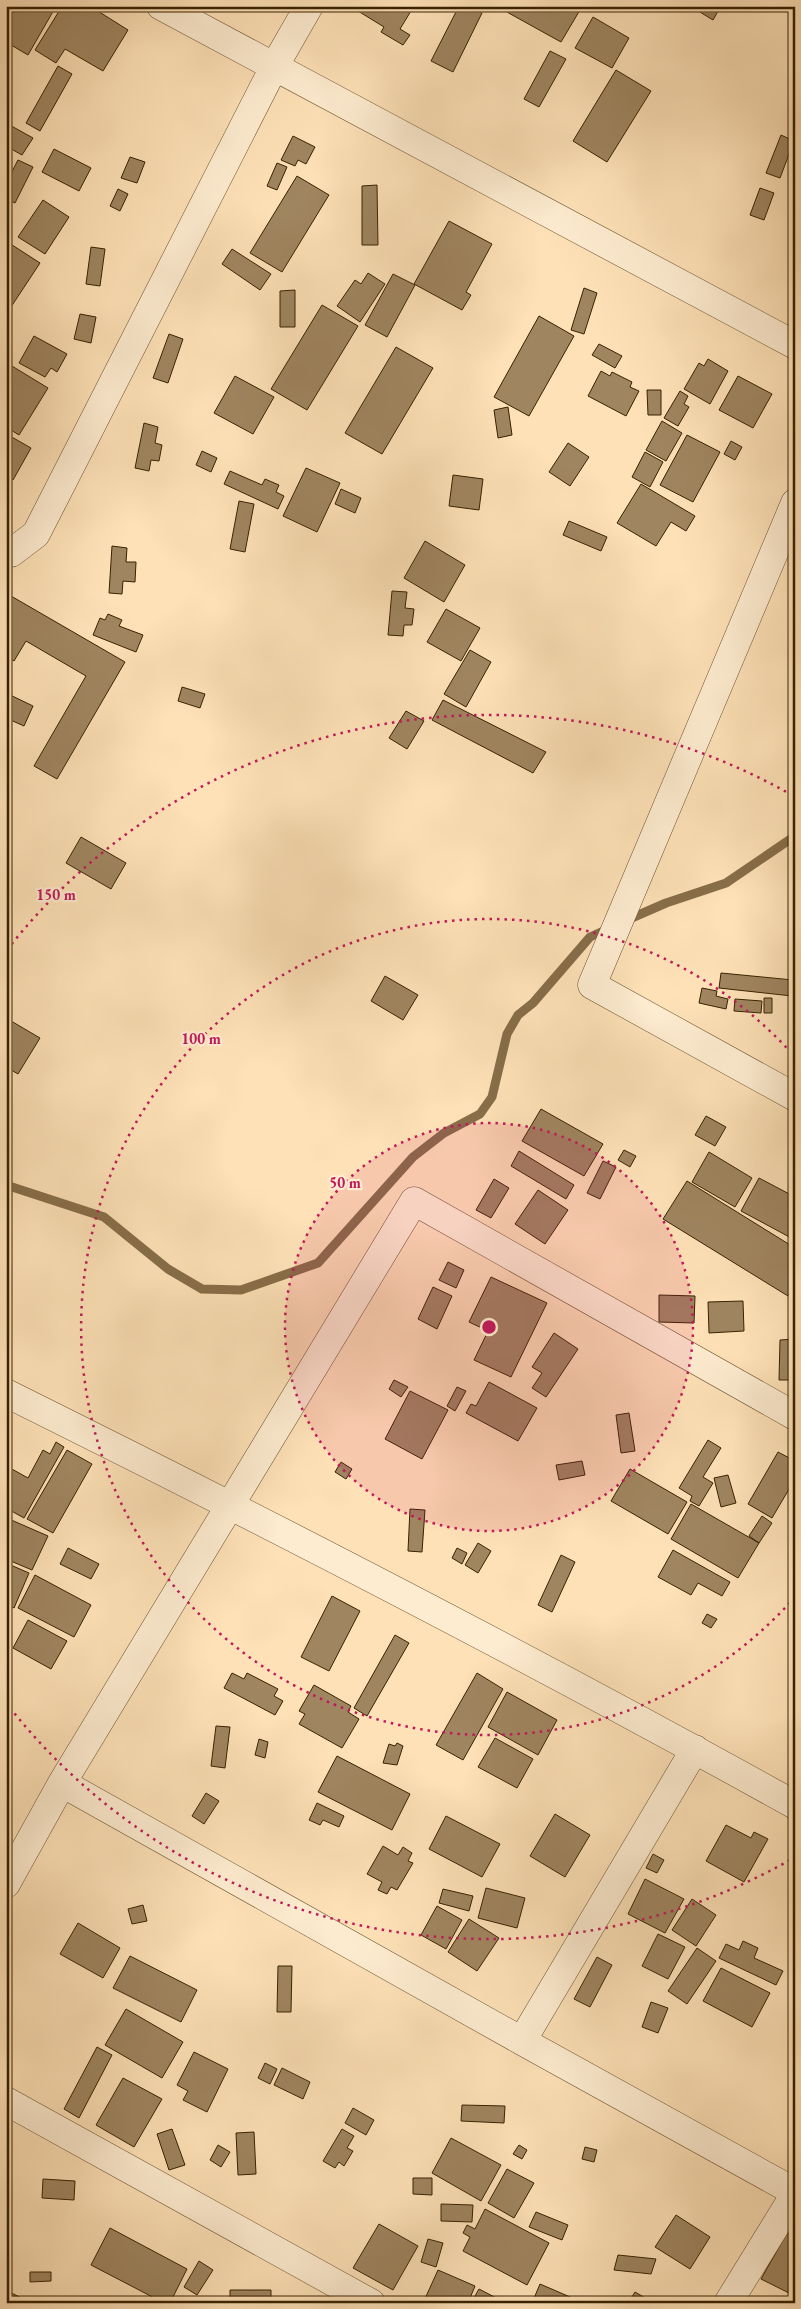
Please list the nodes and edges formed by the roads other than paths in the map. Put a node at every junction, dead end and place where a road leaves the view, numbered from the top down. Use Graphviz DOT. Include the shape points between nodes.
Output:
graph roads {
  1 [pos="161,6"];
  2 [pos="309,6"];
  3 [pos="274,67"];
  4 [pos="795,345"];
  5 [pos="795,503"];
  6 [pos="6,553"];
  7 [pos="795,1097"];
  8 [pos="6,1393"];
  9 [pos="795,1416"];
  10 [pos="232,1505"];
  11 [pos="695,1749"];
  12 [pos="62,1783"];
  13 [pos="795,1805"];
  14 [pos="6,1884"];
  15 [pos="522,2041"];
  16 [pos="6,2101"];
  17 [pos="795,2193"];
  18 [pos="371,2303"];
  19 [pos="728,2303"];
  1 -- 3 [label="street"];
  2 -- 3 [label="street"];
  3 -- 4 [label="street"];
  3 -- 6 [label="street" via="36,534 11,553"];
  5 -- 7 [label="street" via="592,985"];
  8 -- 10 [label="street"];
  9 -- 10 [label="street" via="414,1201"];
  10 -- 11 [label="street"];
  10 -- 12 [label="street"];
  11 -- 13 [label="street"];
  11 -- 15 [label="street"];
  12 -- 14 [label="street"];
  12 -- 15 [label="street"];
  15 -- 17 [label="street"];
  16 -- 18 [label="street"];
  17 -- 19 [label="street"];
}
